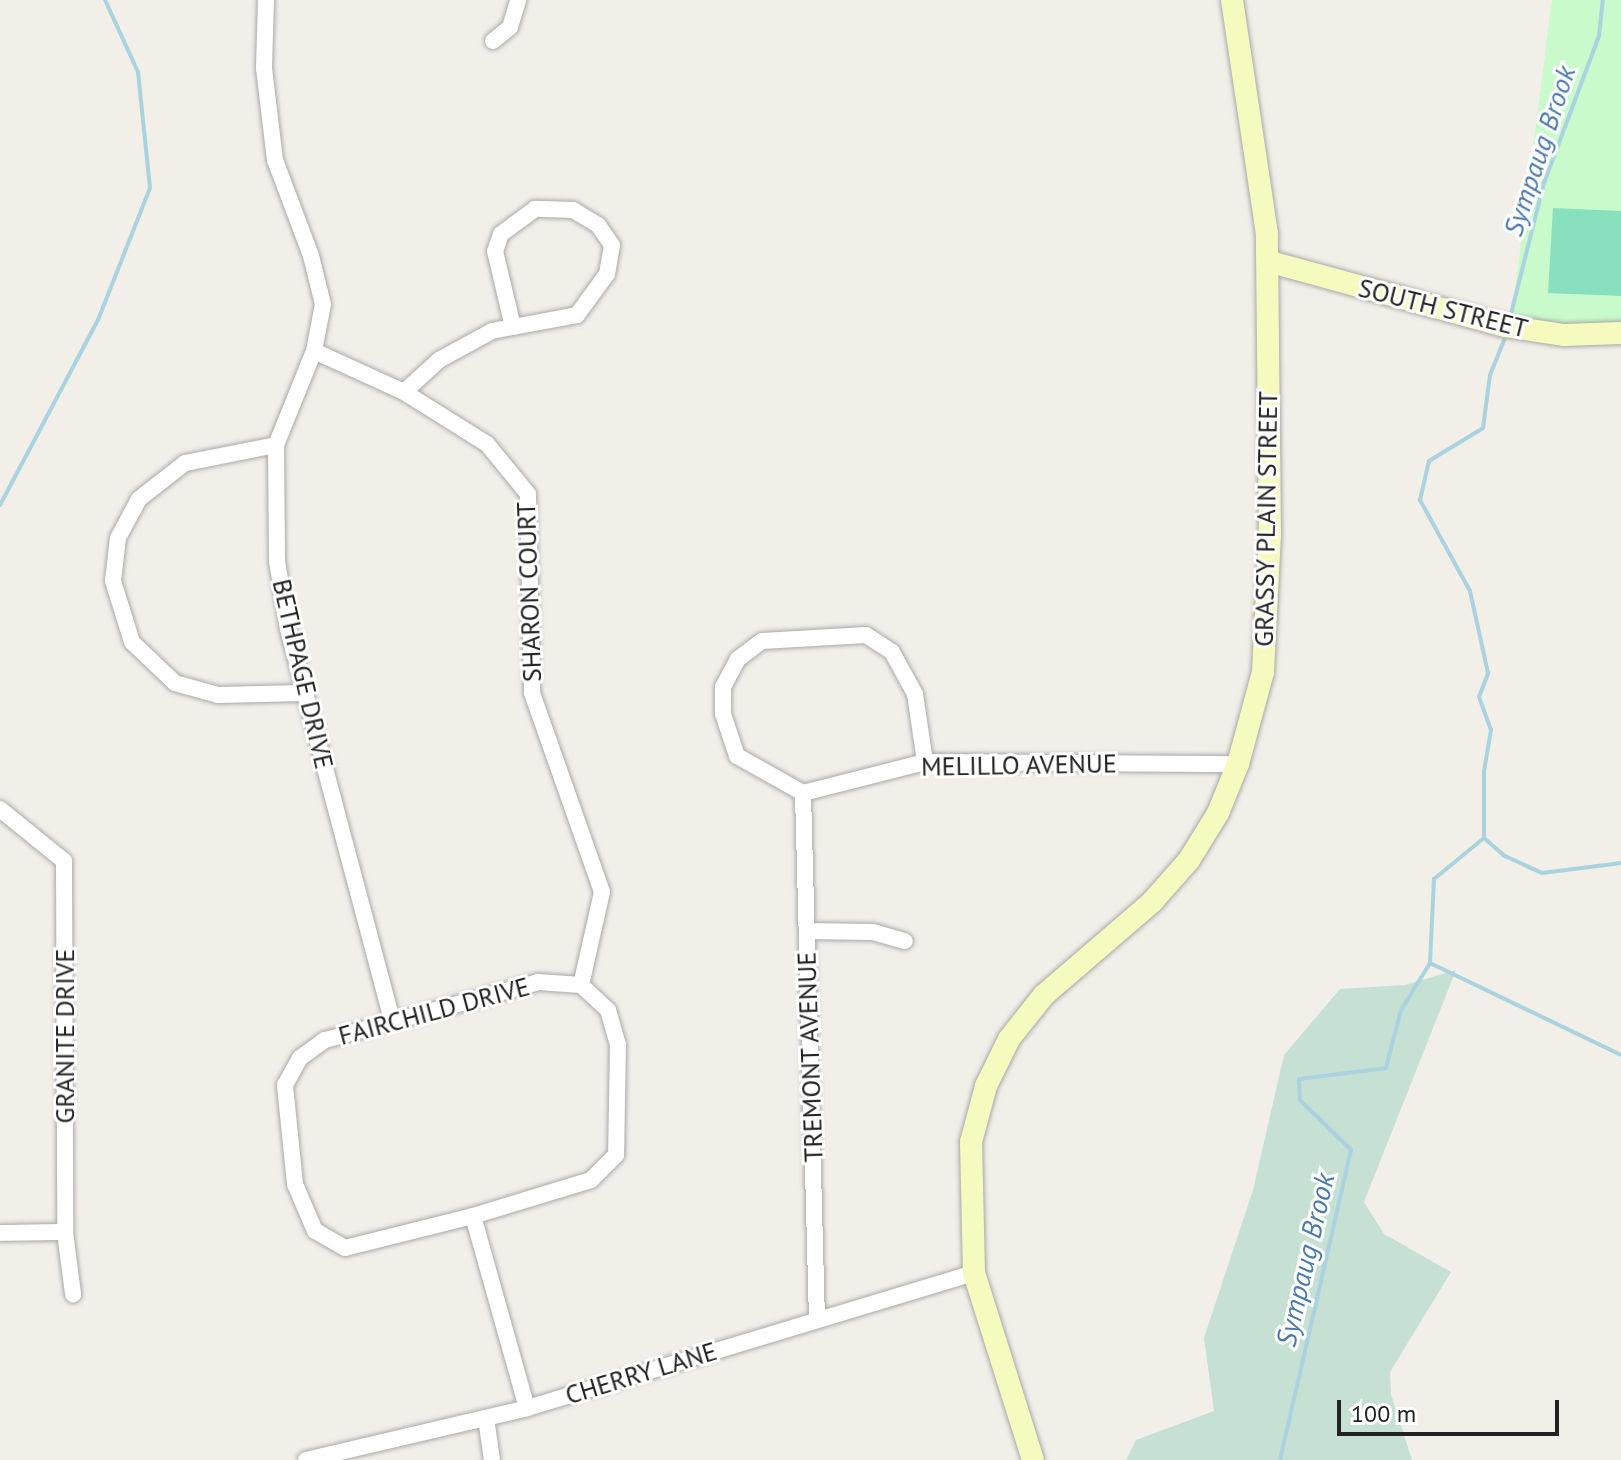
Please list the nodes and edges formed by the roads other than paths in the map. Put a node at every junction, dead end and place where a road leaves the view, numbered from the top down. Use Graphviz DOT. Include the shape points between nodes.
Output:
graph roads {
  1 [pos="266,0"];
  2 [pos="518,0"];
  3 [pos="1232,0"];
  4 [pos="493,41"];
  5 [pos="1267,261"];
  6 [pos="513,327"];
  7 [pos="1621,333"];
  8 [pos="314,351"];
  9 [pos="404,392"];
  10 [pos="276,445"];
  11 [pos="303,693"];
  12 [pos="925,762"];
  13 [pos="1238,764"];
  14 [pos="803,793"];
  15 [pos="0,809"];
  16 [pos="807,931"];
  17 [pos="905,941"];
  18 [pos="581,985"];
  19 [pos="392,1021"];
  20 [pos="473,1216"];
  21 [pos="65,1232"];
  22 [pos="0,1233"];
  23 [pos="974,1273"];
  24 [pos="73,1294"];
  25 [pos="817,1320"];
  26 [pos="527,1408"];
  27 [pos="486,1418"];
  28 [pos="306,1460"];
  29 [pos="492,1460"];
  30 [pos="1033,1460"];
  1 -- 8 [label="street, BETHPAGE DRIVE" via="264,68 275,160 323,304"];
  2 -- 4 [label="street" via="510,27"];
  3 -- 5 [label="main road, GRASSY PLAIN STREET"];
  5 -- 7 [label="main road, SOUTH STREET" via="1505,326 1564,335"];
  5 -- 13 [label="main road, GRASSY PLAIN STREET" via="1268,607 1263,672"];
  6 -- 6 [label="street" via="577,315 593,299 607,274 612,245 598,225 573,210 535,209 501,234 495,251"];
  6 -- 9 [label="street" via="492,331 439,360"];
  8 -- 9 [label="street, SHARON COURT"];
  8 -- 10 [label="street, BETHPAGE DRIVE"];
  9 -- 18 [label="street, SHARON COURT" via="487,444 528,494 532,693 602,892"];
  10 -- 11 [label="street, BETHPAGE DRIVE" via="277,561"];
  10 -- 11 [label="street" via="185,463 139,499 118,538 113,581 132,642 175,683 218,695"];
  11 -- 19 [label="street, BETHPAGE DRIVE"];
  12 -- 13 [label="street, MELILLO AVENUE"];
  12 -- 14 [label="street, MELILLO AVENUE"];
  12 -- 14 [label="street" via="915,694 892,652 866,635 762,641 733,668 723,687 723,714 737,756"];
  13 -- 23 [label="main road, GRASSY PLAIN STREET" via="1218,813 1189,860 1152,902 1044,995 1009,1039 986,1086 971,1142"];
  14 -- 16 [label="street, TREMONT AVENUE"];
  15 -- 21 [label="street, GRANITE DRIVE" via="64,861"];
  16 -- 17 [label="street" via="873,932"];
  16 -- 25 [label="street, TREMONT AVENUE"];
  18 -- 19 [label="street, FAIRCHILD DRIVE" via="538,982"];
  18 -- 20 [label="street, FAIRCHILD DRIVE" via="608,1010 618,1044 616,1155 591,1180"];
  19 -- 20 [label="street, FAIRCHILD DRIVE" via="325,1040 300,1058 285,1085 295,1184 315,1231 345,1248"];
  20 -- 26 [label="street"];
  21 -- 22 [label="street"];
  21 -- 24 [label="street, GRANITE DRIVE"];
  23 -- 25 [label="street, CHERRY LANE"];
  23 -- 30 [label="main road, GRASSY PLAIN STREET"];
  25 -- 26 [label="street, CHERRY LANE"];
  26 -- 27 [label="street, CHERRY LANE"];
  27 -- 28 [label="street, CHERRY LANE"];
  27 -- 29 [label="street"];
}
